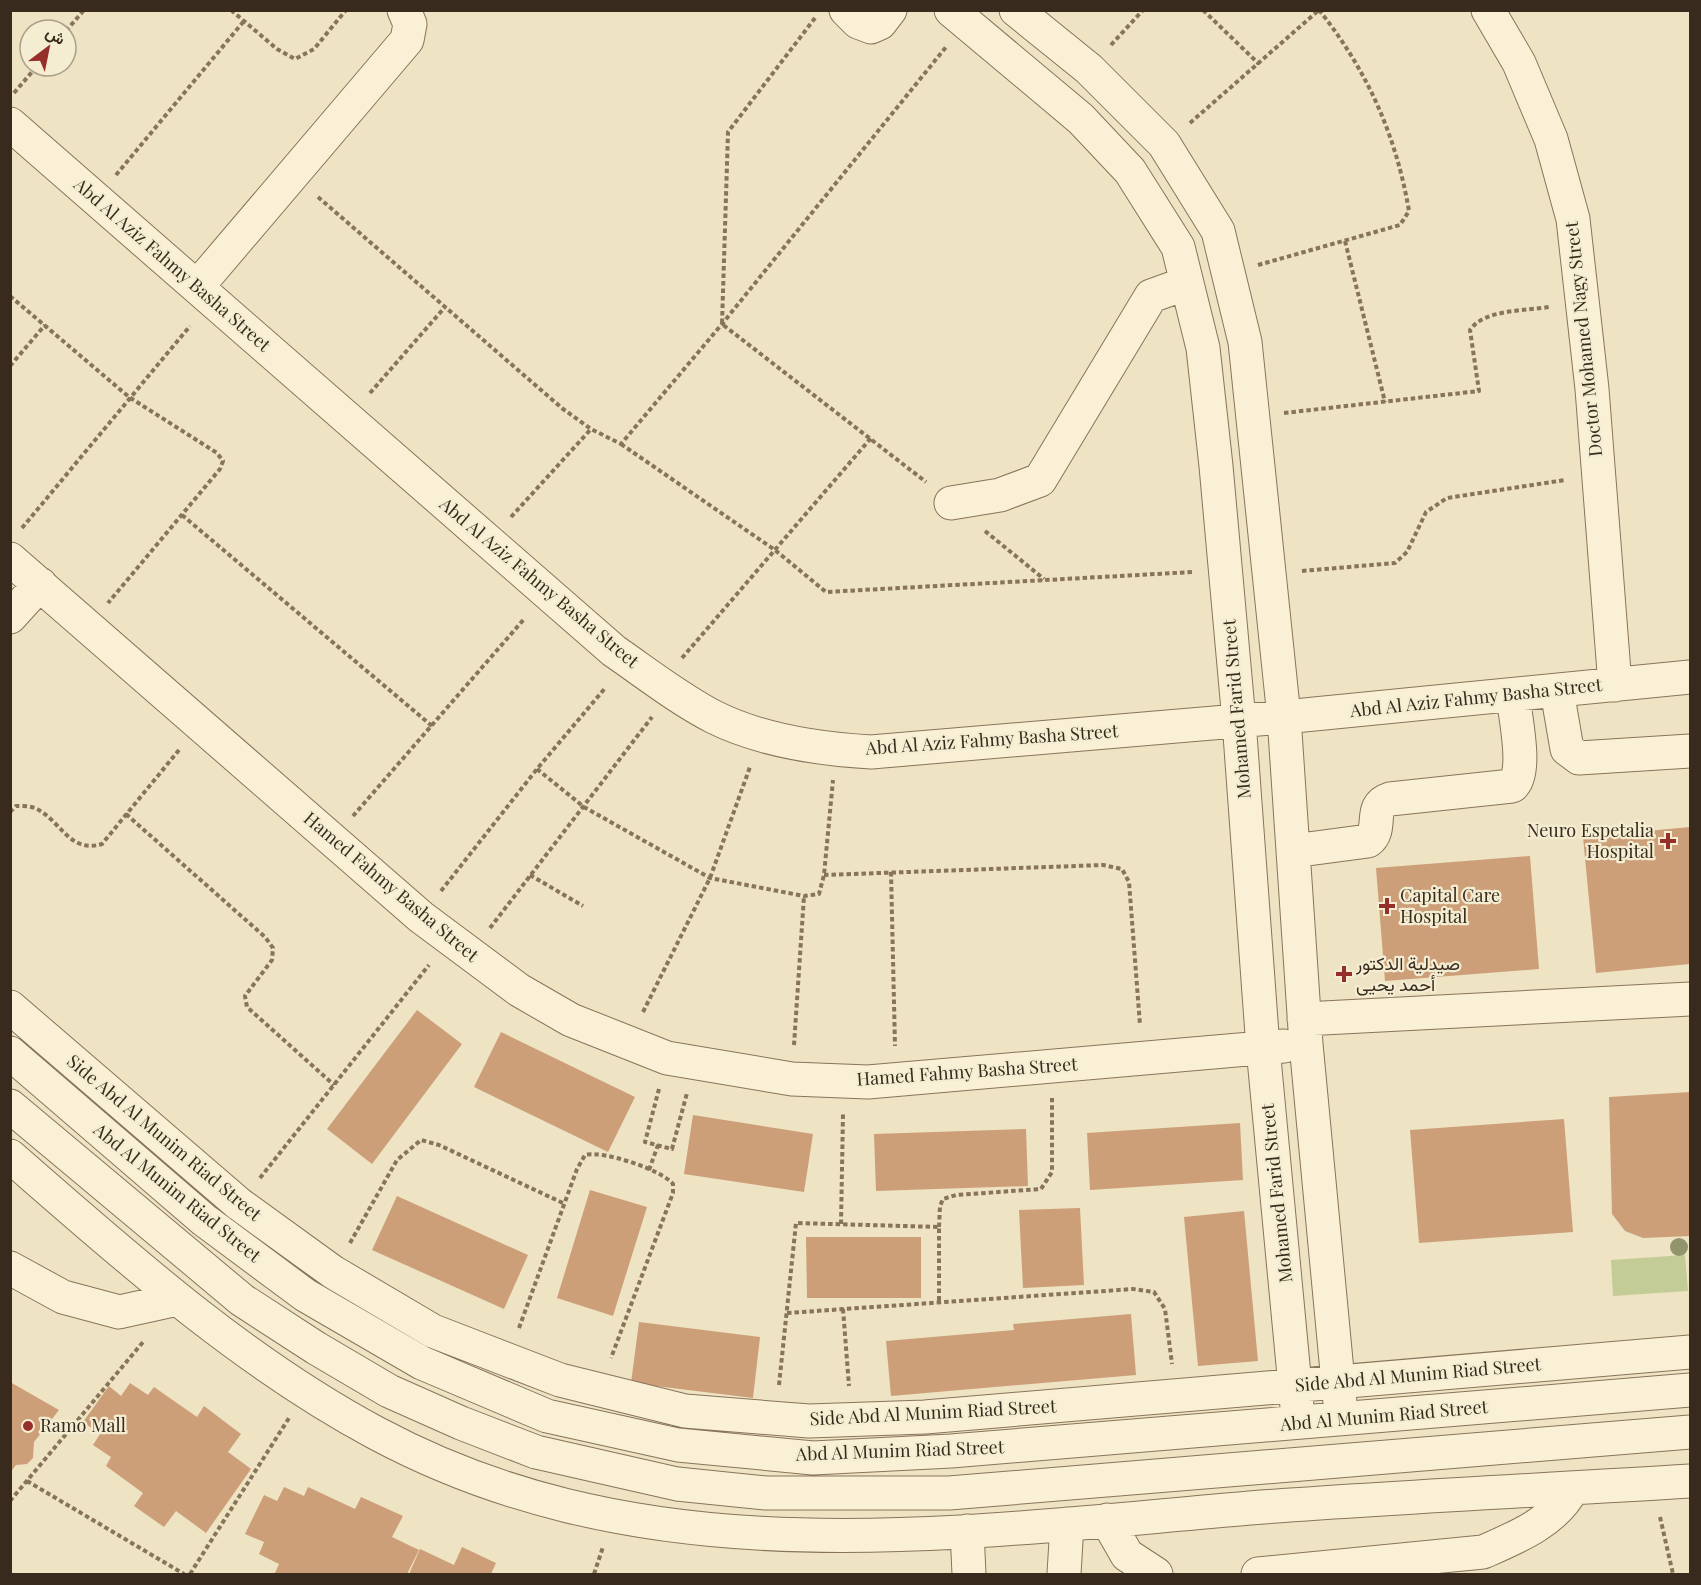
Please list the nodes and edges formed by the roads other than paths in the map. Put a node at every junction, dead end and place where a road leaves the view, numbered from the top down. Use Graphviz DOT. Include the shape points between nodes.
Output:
graph roads {
  1 [pos="404,10"];
  2 [pos="846,10"];
  3 [pos="891,10"];
  4 [pos="1016,10"];
  5 [pos="1488,10"];
  6 [pos="958,17"];
  7 [pos="10,123"];
  8 [pos="1164,144"];
  9 [pos="1130,171"];
  10 [pos="1187,283"];
  11 [pos="204,293"];
  12 [pos="951,503"];
  13 [pos="14,546"];
  14 [pos="40,584"];
  15 [pos="10,617"];
  16 [pos="1690,677"];
  17 [pos="1615,685"];
  18 [pos="1557,691"];
  19 [pos="1513,696"];
  20 [pos="1284,717"];
  21 [pos="1239,721"];
  22 [pos="1690,751"];
  23 [pos="1293,851"];
  24 [pos="1690,999"];
  25 [pos="10,1007"];
  26 [pos="1305,1032"];
  27 [pos="1263,1048"];
  28 [pos="10,1053"];
  29 [pos="10,1106"];
  30 [pos="10,1156"];
  31 [pos="232,1199"];
  32 [pos="204,1220"];
  33 [pos="10,1268"];
  34 [pos="178,1299"];
  35 [pos="1690,1352"];
  36 [pos="1338,1382"];
  37 [pos="1296,1385"];
  38 [pos="1690,1390"];
  39 [pos="1341,1420"];
  40 [pos="1298,1423"];
  41 [pos="1690,1432"];
  42 [pos="1345,1460"];
  43 [pos="1302,1464"];
  44 [pos="1690,1481"];
  45 [pos="1572,1489"];
  46 [pos="1348,1500"];
  47 [pos="1306,1504"];
  48 [pos="1107,1520"];
  49 [pos="1067,1524"];
  50 [pos="967,1531"];
  51 [pos="969,1575"];
  52 [pos="1064,1575"];
  53 [pos="1156,1575"];
  54 [pos="1258,1575"];
  1 -- 11 [label="street" via="410,24 407,40 292,175"];
  2 -- 3 [label="street" via="858,22 871,27"];
  4 -- 8 [label="street" via="1089,69"];
  5 -- 17 [label="street, Doctor Mohamed Nagy Street" via="1519,63 1551,139 1573,219"];
  6 -- 9 [label="street, Mohamed Farid Street" via="1081,119"];
  7 -- 11 [label="street, Abd Al Aziz Fahmy Basha Street"];
  8 -- 9 [label="street"];
  8 -- 20 [label="street" via="1218,231 1245,342"];
  9 -- 10 [label="street, Mohamed Farid Street" via="1178,247"];
  10 -- 12 [label="street" via="1151,296 1040,480 1000,495"];
  10 -- 21 [label="street, Mohamed Farid Street" via="1203,348"];
  11 -- 21 [label="street, Abd Al Aziz Fahmy Basha Street" via="628,661 715,717 804,746 871,752"];
  13 -- 14 [label="street, Hamed Fahmy Basha Street"];
  14 -- 15 [label="street"];
  14 -- 27 [label="street, Hamed Fahmy Basha Street" via="421,917 519,990 571,1020 628,1042 681,1061 792,1079 844,1081 896,1080"];
  16 -- 17 [label="street, Abd Al Aziz Fahmy Basha Street"];
  17 -- 18 [label="street, Abd Al Aziz Fahmy Basha Street"];
  18 -- 19 [label="street, Abd Al Aziz Fahmy Basha Street"];
  18 -- 22 [label="street" via="1567,749 1579,758"];
  19 -- 20 [label="street, Abd Al Aziz Fahmy Basha Street"];
  19 -- 23 [label="street" via="1521,770 1512,786 1390,799 1379,804 1376,833 1368,841"];
  20 -- 21 [label="street, Abd Al Aziz Fahmy Basha Street"];
  20 -- 23 [label="street"];
  21 -- 27 [label="street, Mohamed Farid Street"];
  23 -- 26 [label="street"];
  24 -- 26 [label="street, Hamed Fahmy Basha Street"];
  25 -- 31 [label="street, Side Abd Al Munim Riad Street"];
  26 -- 27 [label="street, Hamed Fahmy Basha Street"];
  26 -- 36 [label="street"];
  27 -- 37 [label="street, Mohamed Farid Street"];
  28 -- 32 [label="street, Abd Al Munim Riad Street"];
  29 -- 43 [label="street" via="242,1300 389,1391 536,1452 677,1484 766,1493 864,1495 949,1493"];
  30 -- 34 [label="street"];
  31 -- 32 [label="street"];
  31 -- 37 [label="street, Side Abd Al Munim Riad Street" via="333,1272 433,1330 560,1380 685,1411 808,1421 925,1417"];
  32 -- 40 [label="street, Abd Al Munim Riad Street" via="305,1295 422,1363 547,1416 678,1445 813,1458 997,1448"];
  33 -- 34 [label="street" via="63,1297 119,1312"];
  34 -- 50 [label="street" via="305,1392 379,1435 477,1478 580,1511 682,1528 778,1535"];
  35 -- 36 [label="street, Side Abd Al Munim Riad Street"];
  36 -- 37 [label="street, Side Abd Al Munim Riad Street"];
  36 -- 39 [label="street"];
  37 -- 40 [label="street, Mohamed Farid Street"];
  38 -- 39 [label="street, Abd Al Munim Riad Street"];
  39 -- 40 [label="street, Abd Al Munim Riad Street"];
  39 -- 42 [label="street"];
  40 -- 43 [label="street, Mohamed Farid Street"];
  41 -- 42 [label="street"];
  42 -- 43 [label="street"];
  42 -- 46 [label="street"];
  43 -- 47 [label="street, Mohamed Farid Street"];
  44 -- 45 [label="street"];
  45 -- 46 [label="street"];
  45 -- 54 [label="street" via="1565,1503 1540,1523 1483,1552"];
  46 -- 47 [label="street"];
  47 -- 48 [label="street"];
  48 -- 49 [label="street"];
  48 -- 53 [label="street" via="1126,1555"];
  49 -- 50 [label="street"];
  49 -- 52 [label="street"];
  50 -- 51 [label="street"];
}
